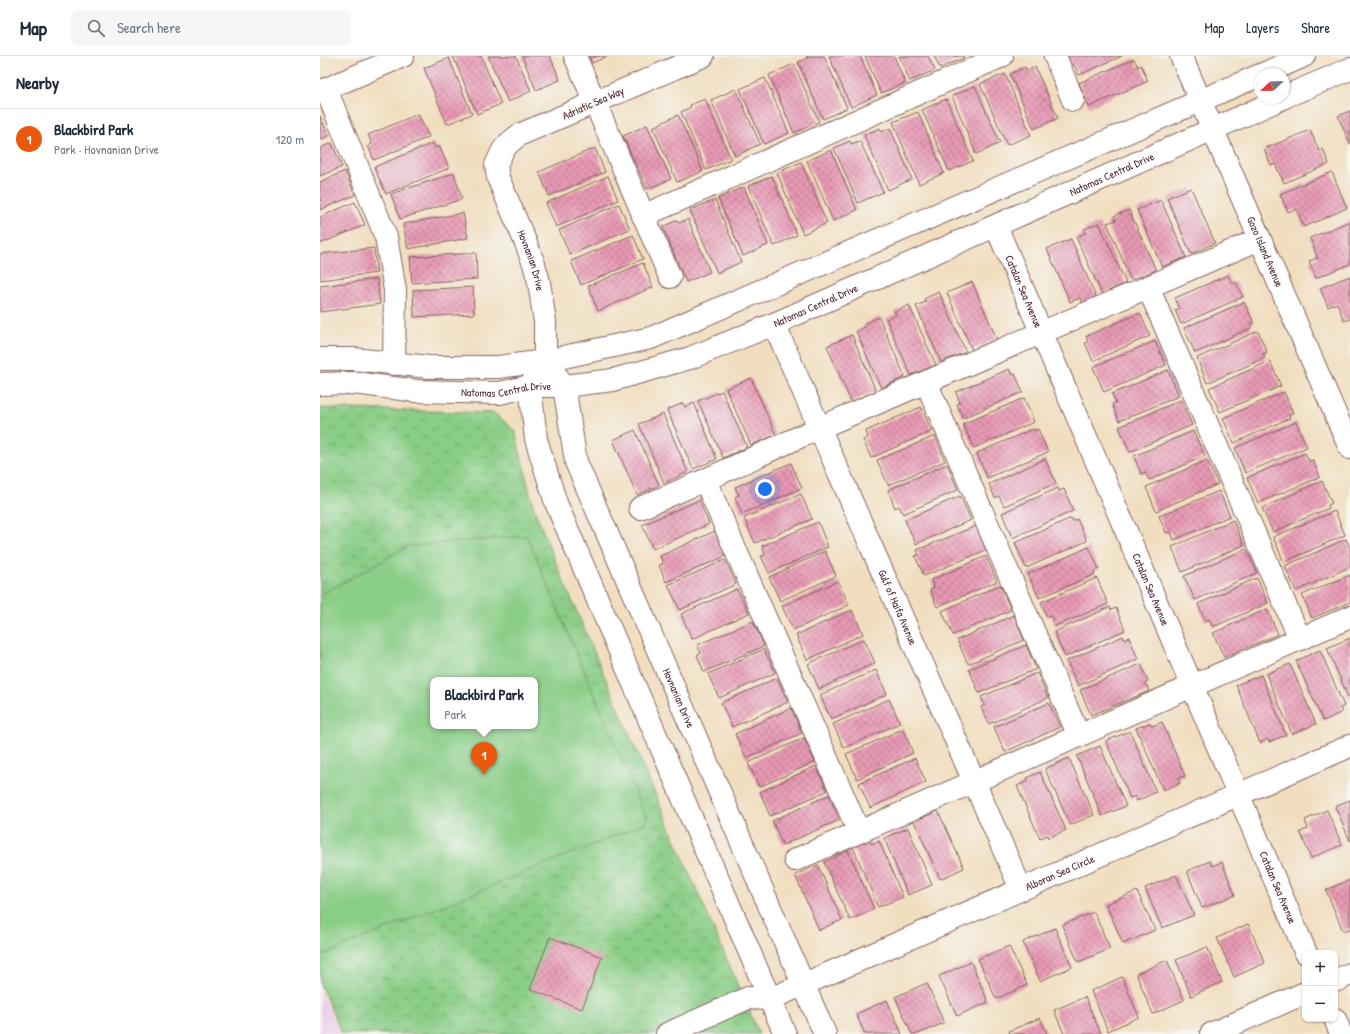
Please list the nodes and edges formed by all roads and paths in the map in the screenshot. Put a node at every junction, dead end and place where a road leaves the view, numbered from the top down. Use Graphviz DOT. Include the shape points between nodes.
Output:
graph roads {
  1 [pos="403,56"];
  2 [pos="575,56"];
  3 [pos="702,56"];
  4 [pos="1002,56"];
  5 [pos="1055,56"];
  6 [pos="1181,56"];
  7 [pos="1304,56"];
  8 [pos="1277,68"];
  9 [pos="1350,69"];
  10 [pos="1254,78"];
  11 [pos="1290,95"];
  12 [pos="1073,100"];
  13 [pos="1200,101"];
  14 [pos="594,102"];
  15 [pos="1269,104"];
  16 [pos="1212,129"];
  17 [pos="496,165"];
  18 [pos="643,216"];
  19 [pos="996,226"];
  20 [pos="1260,239"];
  21 [pos="670,277"];
  22 [pos="1148,287"];
  23 [pos="774,324"];
  24 [pos="1041,333"];
  25 [pos="320,359"];
  26 [pos="545,361"];
  27 [pos="394,364"];
  28 [pos="926,382"];
  29 [pos="320,384"];
  30 [pos="530,386"];
  31 [pos="564,386"];
  32 [pos="819,428"];
  33 [pos="1350,448"];
  34 [pos="705,480"];
  35 [pos="640,508"];
  36 [pos="1350,617"];
  37 [pos="1300,639"];
  38 [pos="1192,686"];
  39 [pos="1079,736"];
  40 [pos="1350,746"];
  41 [pos="974,781"];
  42 [pos="1238,795"];
  43 [pos="859,832"];
  44 [pos="795,860"];
  45 [pos="1021,890"];
  46 [pos="1305,950"];
  47 [pos="1350,974"];
  48 [pos="1338,979"];
  49 [pos="803,985"];
  50 [pos="1302,995"];
  51 [pos="770,999"];
  52 [pos="1336,1022"];
  53 [pos="667,1034"];
  54 [pos="786,1034"];
  55 [pos="825,1034"];
  56 [pos="1211,1034"];
  57 [pos="1341,1034"];
  1 -- 27 [label="street" via="326,89 386,238 395,290"];
  2 -- 14 [label="street"];
  3 -- 14 [label="street, Adriatic Sea Way"];
  4 -- 18 [label="street"];
  5 -- 12 [label="street"];
  6 -- 13 [label="street, Gozo Island Avenue"];
  7 -- 8 [label="street, Natomas Central Drive"];
  9 -- 11 [label="street, Natomas Central Drive"];
  10 -- 13 [label="street, Natomas Central Drive"];
  13 -- 16 [label="street, Gozo Island Avenue"];
  13 -- 26 [label="street, Natomas Central Drive" via="651,338"];
  14 -- 17 [label="street, Adriatic Sea Way" via="519,135 503,150"];
  14 -- 18 [label="street"];
  15 -- 16 [label="street, Natomas Central Drive"];
  16 -- 19 [label="street, Natomas Central Drive"];
  16 -- 20 [label="street, Gozo Island Avenue"];
  17 -- 26 [label="street, Hovnanian Drive" via="498,178 534,264 546,330"];
  18 -- 21 [label="street"];
  19 -- 23 [label="street, Natomas Central Drive"];
  19 -- 24 [label="street, Catalan Sea Avenue"];
  20 -- 22 [label="street"];
  20 -- 33 [label="street, Gozo Island Avenue"];
  22 -- 24 [label="street"];
  22 -- 37 [label="street"];
  23 -- 31 [label="street, Natomas Central Drive" via="690,358 613,380"];
  23 -- 32 [label="street, Gulf of Haifa Avenue"];
  24 -- 28 [label="street"];
  24 -- 38 [label="street, Catalan Sea Avenue"];
  25 -- 27 [label="street, Natomas Central Drive" via="353,359"];
  26 -- 27 [label="street, Natomas Central Drive" via="498,367"];
  26 -- 30 [label="street, Hovnanian Drive"];
  26 -- 31 [label="street, Hovnanian Drive"];
  28 -- 32 [label="street"];
  28 -- 39 [label="street"];
  29 -- 30 [label="street, Natomas Central Drive" via="354,383 417,391 494,393"];
  30 -- 31 [label="street, Natomas Central Drive"];
  30 -- 51 [label="street" via="536,439 556,503"];
  31 -- 49 [label="street, Hovnanian Drive" via="576,462"];
  32 -- 34 [label="street"];
  32 -- 41 [label="street, Gulf of Haifa Avenue"];
  34 -- 35 [label="street"];
  34 -- 43 [label="street"];
  36 -- 37 [label="street"];
  37 -- 38 [label="street"];
  38 -- 39 [label="street"];
  38 -- 42 [label="street, Catalan Sea Avenue"];
  39 -- 41 [label="street"];
  40 -- 42 [label="street, Alboran Sea Circle"];
  41 -- 43 [label="street"];
  41 -- 45 [label="street, Gulf of Haifa Avenue"];
  42 -- 45 [label="street, Alboran Sea Circle"];
  42 -- 46 [label="street, Catalan Sea Avenue"];
  43 -- 44 [label="street"];
  45 -- 49 [label="street, Alboran Sea Circle"];
  47 -- 48 [label="street"];
  49 -- 51 [label="street, Alboran Sea Circle"];
  49 -- 55 [label="street, Hovnanian Drive"];
  50 -- 56 [label="street"];
  51 -- 53 [label="street" via="748,998"];
  51 -- 54 [label="street"];
  52 -- 57 [label="street"];
}
